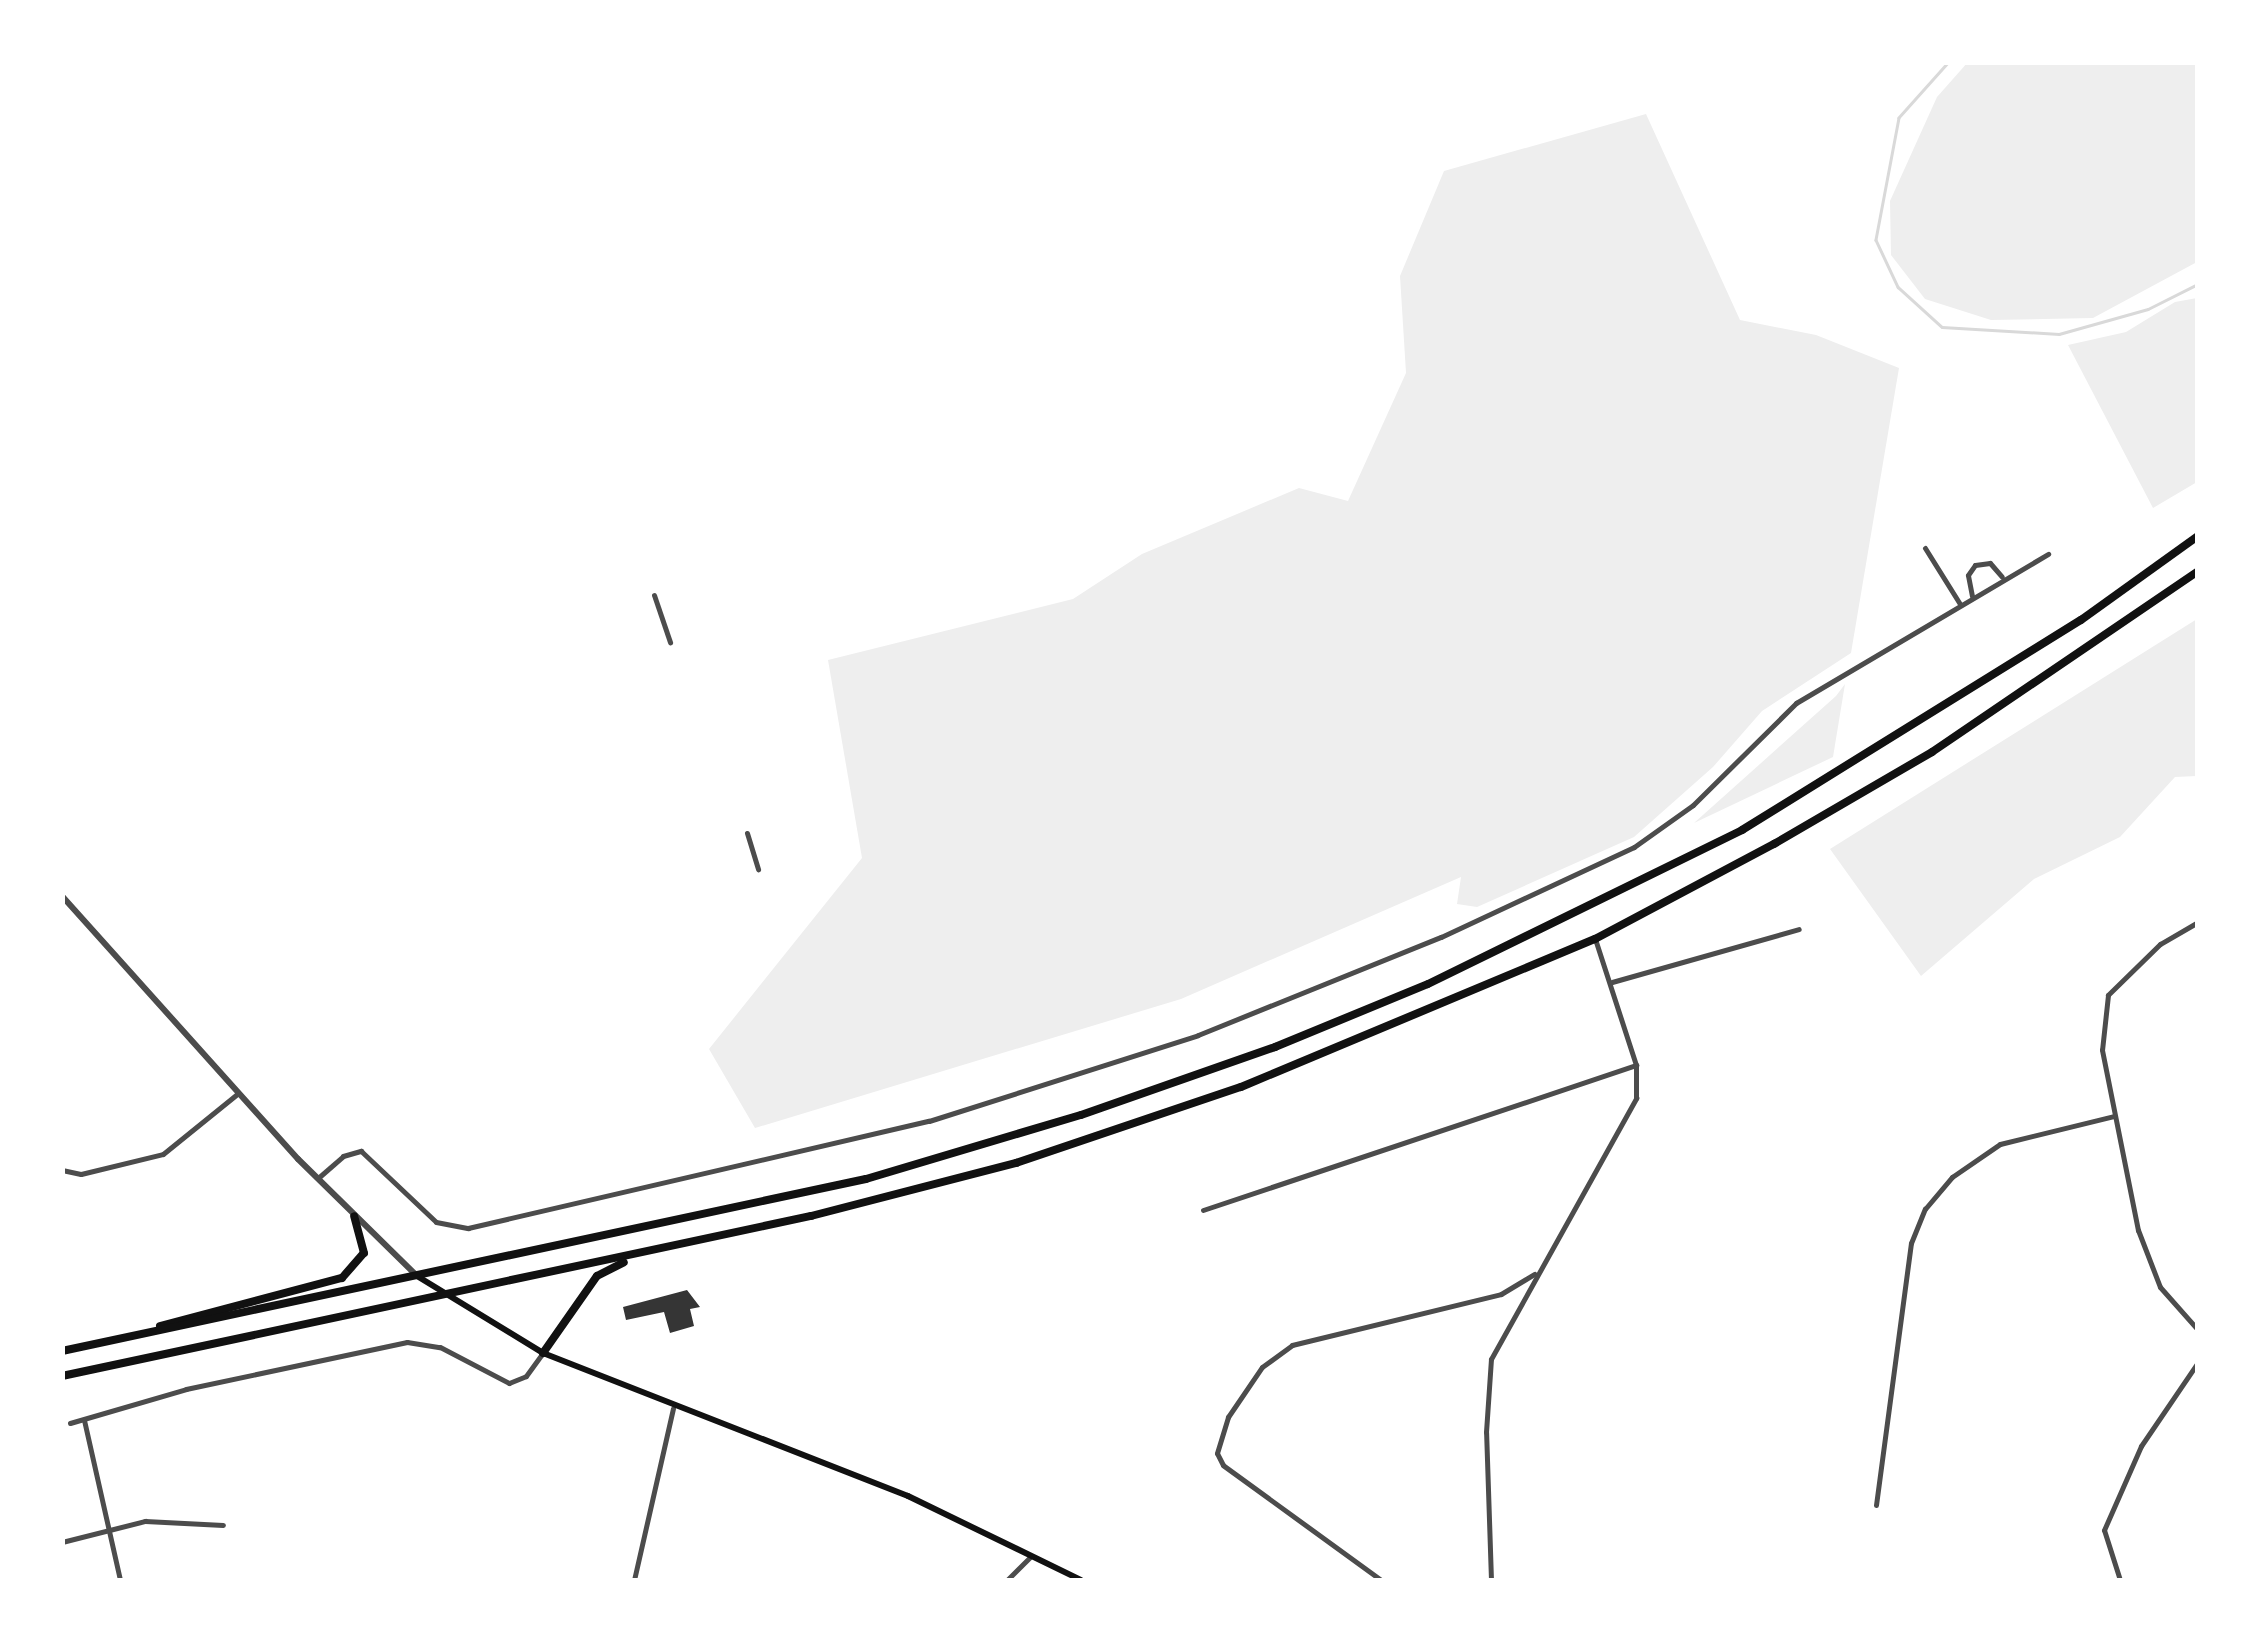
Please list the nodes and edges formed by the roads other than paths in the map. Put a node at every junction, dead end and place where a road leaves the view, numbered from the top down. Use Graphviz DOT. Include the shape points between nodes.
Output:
graph roads {
  1 [pos="2198,536"];
  2 [pos="1925,548"];
  3 [pos="2048,554"];
  4 [pos="2198,571"];
  5 [pos="2002,576"];
  6 [pos="654,595"];
  7 [pos="1972,596"];
  8 [pos="1960,604"];
  9 [pos="670,642"];
  10 [pos="747,834"];
  11 [pos="758,870"];
  12 [pos="62,896"];
  13 [pos="2198,922"];
  14 [pos="1799,929"];
  15 [pos="1595,939"];
  16 [pos="1612,982"];
  17 [pos="1636,1065"];
  18 [pos="238,1094"];
  19 [pos="2114,1116"];
  20 [pos="62,1170"];
  21 [pos="318,1178"];
  22 [pos="1202,1210"];
  23 [pos="354,1216"];
  24 [pos="673,1246"];
  25 [pos="1537,1273"];
  26 [pos="417,1276"];
  27 [pos="441,1296"];
  28 [pos="2198,1330"];
  29 [pos="131,1336"];
  30 [pos="62,1351"];
  31 [pos="543,1353"];
  32 [pos="2198,1362"];
  33 [pos="62,1376"];
  34 [pos="673,1408"];
  35 [pos="84,1420"];
  36 [pos="70,1423"];
  37 [pos="1876,1504"];
  38 [pos="223,1525"];
  39 [pos="109,1529"];
  40 [pos="62,1542"];
  41 [pos="1032,1554"];
  42 [pos="120,1580"];
  43 [pos="634,1580"];
  44 [pos="1006,1580"];
  45 [pos="1081,1580"];
  46 [pos="1380,1580"];
  47 [pos="1491,1580"];
  48 [pos="2120,1580"];
  1 -- 26 [label="highway" via="2081,620 1742,830 1377,1007 1206,1073 952,1155 663,1226"];
  2 -- 8 [label="street"];
  3 -- 5 [label="street"];
  4 -- 15 [label="highway" via="1902,770"];
  5 -- 7 [label="street"];
  5 -- 7 [label="street" via="1990,562 1975,565 1968,575"];
  6 -- 9 [label="street"];
  7 -- 8 [label="street"];
  8 -- 21 [label="street" via="1924,632 1862,659 1796,703 1693,805 1634,847 1365,970 1140,1056 826,1148 468,1228 436,1222 361,1151 343,1156"];
  10 -- 11 [label="street"];
  12 -- 18 [label="street"];
  13 -- 19 [label="street" via="2160,944 2108,994 2102,1050"];
  14 -- 16 [label="street"];
  15 -- 16 [label="street"];
  15 -- 24 [label="highway" via="1241,1087 1090,1139 924,1188"];
  16 -- 17 [label="street"];
  17 -- 22 [label="street"];
  17 -- 25 [label="street" via="1636,1098 1626,1123"];
  18 -- 20 [label="street" via="162,1154 80,1174"];
  18 -- 21 [label="street"];
  19 -- 28 [label="street" via="2160,1287"];
  19 -- 37 [label="street" via="2000,1144 1952,1177 1925,1208 1910,1244"];
  21 -- 23 [label="street"];
  23 -- 26 [label="street"];
  23 -- 29 [label="highway" via="364,1252 342,1278 206,1309"];
  24 -- 27 [label="highway"];
  24 -- 31 [label="highway" via="602,1271"];
  25 -- 46 [label="street" via="1501,1294 1343,1328 1280,1351 1234,1407 1218,1453 1229,1470"];
  25 -- 47 [label="street" via="1503,1328 1486,1388"];
  26 -- 27 [label="main road"];
  26 -- 29 [label="highway"];
  27 -- 31 [label="main road"];
  27 -- 33 [label="highway"];
  29 -- 30 [label="highway"];
  31 -- 34 [label="main road"];
  31 -- 35 [label="street" via="526,1376 508,1383 440,1347 407,1342 186,1389"];
  32 -- 48 [label="street" via="2141,1446 2104,1530"];
  34 -- 41 [label="main road" via="908,1496"];
  34 -- 43 [label="street"];
  35 -- 36 [label="street"];
  35 -- 39 [label="street"];
  38 -- 39 [label="street" via="158,1520"];
  39 -- 40 [label="street"];
  39 -- 42 [label="street"];
  41 -- 44 [label="street"];
  41 -- 45 [label="main road"];
}
